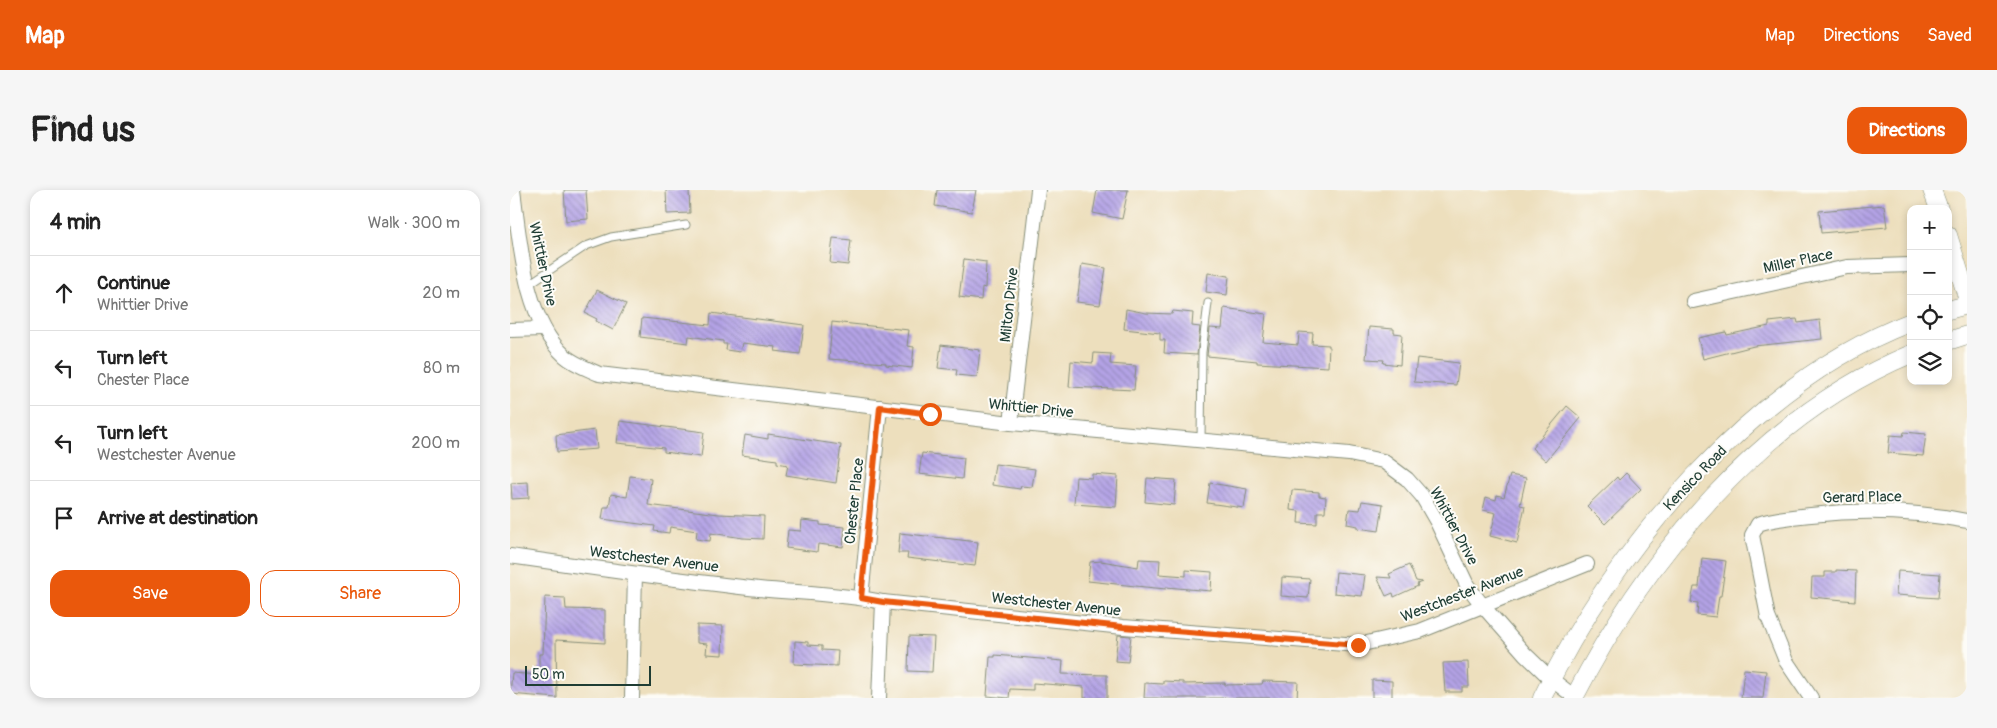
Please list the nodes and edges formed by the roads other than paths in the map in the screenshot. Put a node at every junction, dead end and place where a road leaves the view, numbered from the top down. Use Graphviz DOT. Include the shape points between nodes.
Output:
graph roads {
  1 [pos="513,190"];
  2 [pos="1038,190"];
  3 [pos="1932,190"];
  4 [pos="1938,205"];
  5 [pos="686,225"];
  6 [pos="1952,258"];
  7 [pos="1907,265"];
  8 [pos="529,284"];
  9 [pos="1967,297"];
  10 [pos="1693,301"];
  11 [pos="1208,303"];
  12 [pos="1967,305"];
  13 [pos="1952,309"];
  14 [pos="1907,324"];
  15 [pos="543,329"];
  16 [pos="510,330"];
  17 [pos="1967,335"];
  18 [pos="1951,340"];
  19 [pos="1907,356"];
  20 [pos="880,407"];
  21 [pos="1012,423"];
  22 [pos="1201,441"];
  23 [pos="1967,520"];
  24 [pos="510,556"];
  25 [pos="1588,564"];
  26 [pos="635,574"];
  27 [pos="861,598"];
  28 [pos="883,602"];
  29 [pos="1482,605"];
  30 [pos="1568,692"];
  31 [pos="632,698"];
  32 [pos="879,698"];
  33 [pos="1542,698"];
  34 [pos="1812,698"];
  1 -- 8 [label="street, Whittier Drive"];
  2 -- 21 [label="street, Milton Drive"];
  3 -- 4 [label="street"];
  5 -- 8 [label="lane" via="611,237 586,246"];
  6 -- 9 [label="street"];
  7 -- 10 [label="street, Miller Place" via="1847,267"];
  8 -- 15 [label="street, Whittier Drive"];
  11 -- 22 [label="lane" via="1202,352"];
  12 -- 13 [label="street"];
  14 -- 30 [label="street, Kensico Road" via="1849,352 1802,383 1754,420 1699,471 1624,559 1585,619"];
  15 -- 16 [label="street"];
  15 -- 20 [label="street, Whittier Drive" via="566,356 599,374"];
  17 -- 18 [label="street"];
  19 -- 30 [label="street, Kensico Road" via="1868,374 1818,405 1772,441 1730,481 1689,524 1645,579"];
  20 -- 21 [label="street, Whittier Drive"];
  20 -- 27 [label="street, Chester Place"];
  21 -- 22 [label="street, Whittier Drive"];
  22 -- 29 [label="street, Whittier Drive" via="1349,454 1383,462 1407,479 1422,496 1467,585"];
  23 -- 34 [label="street, Gerard Place" via="1881,511 1775,518 1758,524 1752,534 1768,617 1786,661"];
  24 -- 26 [label="street, Westchester Avenue"];
  25 -- 29 [label="street, Westchester Avenue"];
  26 -- 27 [label="street, Westchester Avenue"];
  26 -- 31 [label="street"];
  27 -- 28 [label="street, Westchester Avenue"];
  28 -- 29 [label="street, Westchester Avenue" via="1123,627 1358,645 1420,630"];
  28 -- 32 [label="street"];
  29 -- 30 [label="street, Whittier Drive" via="1525,654"];
  30 -- 33 [label="street, Kensico Road"];
}
